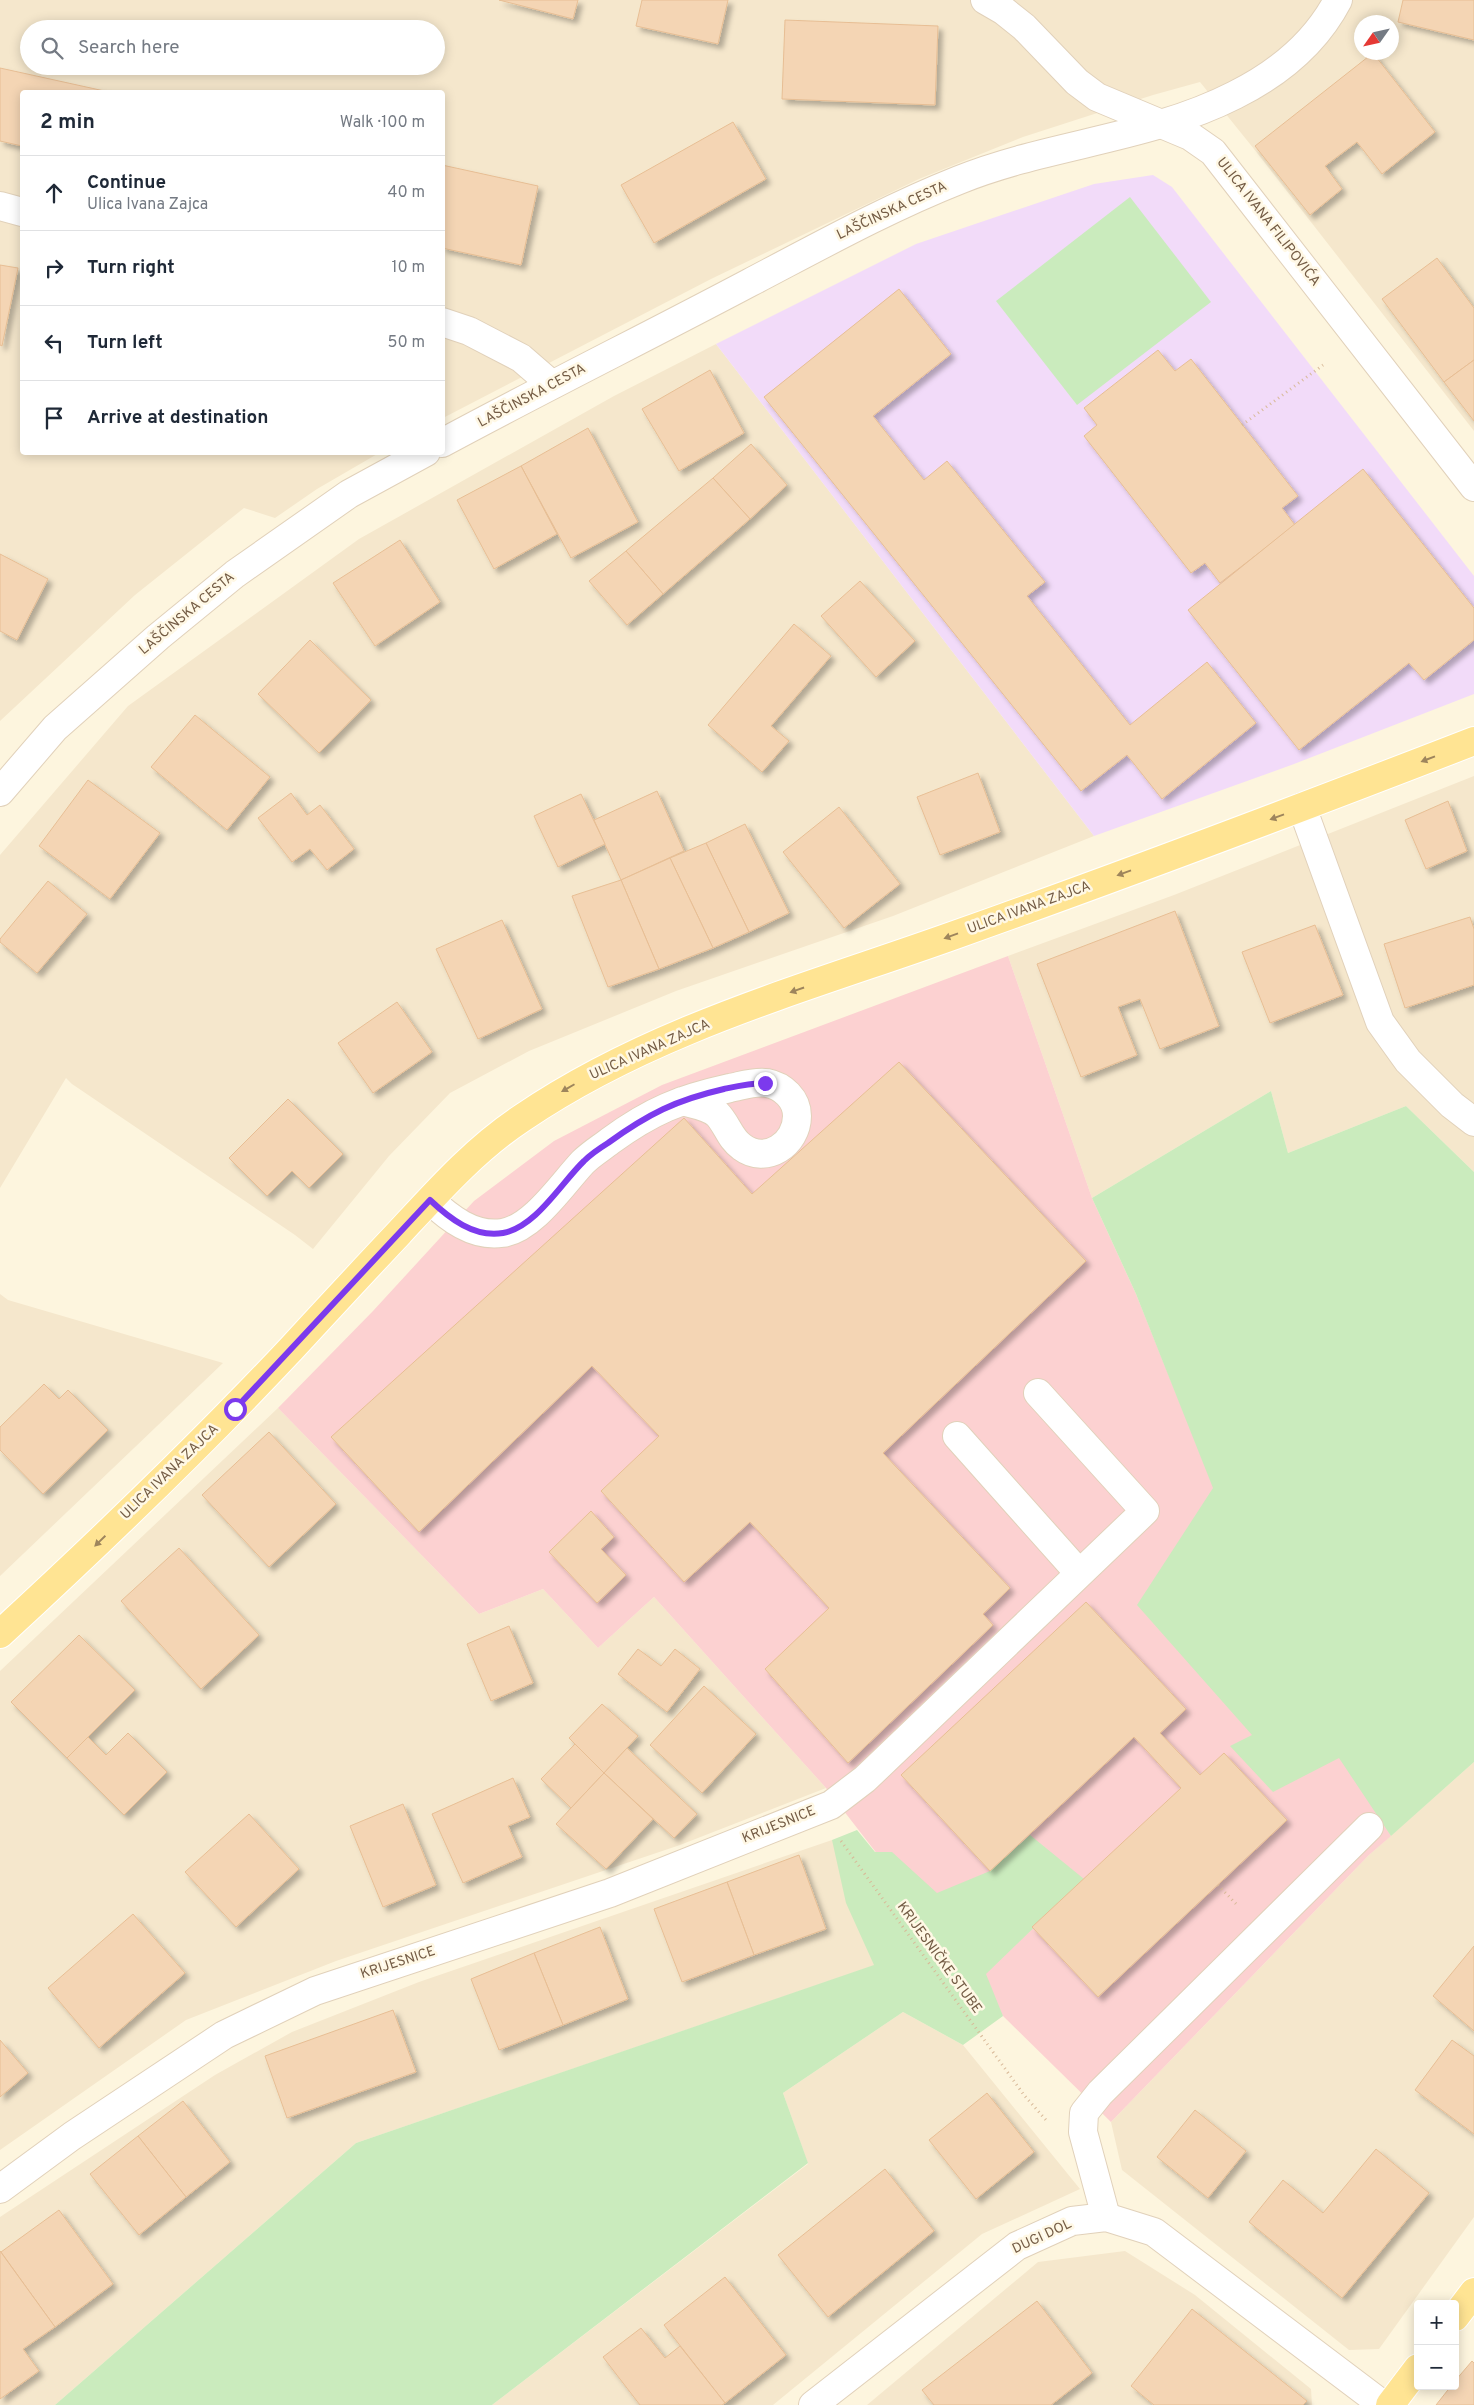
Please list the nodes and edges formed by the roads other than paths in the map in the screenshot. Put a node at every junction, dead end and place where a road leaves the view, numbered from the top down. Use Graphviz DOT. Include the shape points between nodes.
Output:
graph roads {
  1 [pos="985,0"];
  2 [pos="1338,0"];
  3 [pos="1161,123"];
  4 [pos="0,206"];
  5 [pos="20,211"];
  6 [pos="445,323"];
  7 [pos="551,384"];
  8 [pos="445,442"];
  9 [pos="420,455"];
  10 [pos="1474,487"];
  11 [pos="1474,742"];
  12 [pos="0,792"];
  13 [pos="1302,807"];
  14 [pos="682,1100"];
  15 [pos="1474,1122"];
  16 [pos="430,1200"];
  17 [pos="1038,1393"];
  18 [pos="957,1436"];
  19 [pos="1078,1573"];
  20 [pos="0,1634"];
  21 [pos="1369,1827"];
  22 [pos="0,2189"];
  23 [pos="1106,2217"];
  24 [pos="1474,2292"];
  25 [pos="1459,2312"];
  26 [pos="1414,2373"];
  27 [pos="813,2405"];
  28 [pos="1383,2405"];
  29 [pos="1390,2405"];
  1 -- 3 [label="street, ULICA IVANA FILIPOVIĆA" via="1024,27 1077,82 1097,97"];
  2 -- 3 [label="street, LAŠČINSKA CESTA" via="1314,38 1290,61 1219,102"];
  3 -- 7 [label="street, LAŠČINSKA CESTA" via="973,174 905,202"];
  3 -- 10 [label="street, ULICA IVANA FILIPOVIĆA" via="1190,136 1214,152"];
  4 -- 5 [label="street"];
  6 -- 7 [label="street" via="469,331 521,358"];
  7 -- 8 [label="street, LAŠČINSKA CESTA"];
  9 -- 12 [label="street, LAŠČINSKA CESTA" via="349,494 235,574 158,636 55,728"];
  11 -- 13 [label="main road, ULICA IVANA ZAJCA, one-way"];
  13 -- 15 [label="street" via="1380,1022 1408,1061"];
  13 -- 16 [label="main road, ULICA IVANA ZAJCA, one-way" via="764,1002 610,1065 517,1121"];
  14 -- 16 [label="street" via="659,1109 585,1160 540,1210 522,1225 503,1233 480,1232 465,1227"];
  16 -- 20 [label="main road, ULICA IVANA ZAJCA, one-way" via="235,1409"];
  17 -- 19 [label="street, KRIJESNICE" via="1145,1512"];
  18 -- 19 [label="street"];
  19 -- 22 [label="street, KRIJESNICE" via="865,1779 831,1805 610,1893 315,1990 224,2035 72,2136"];
  21 -- 23 [label="street" via="1100,2093 1084,2114 1083,2132"];
  23 -- 27 [label="street, DUGI DOL" via="1072,2221 1017,2246"];
  23 -- 28 [label="street, DUGI DOL" via="1154,2232"];
  24 -- 25 [label="main road"];
  26 -- 29 [label="main road"];
}
